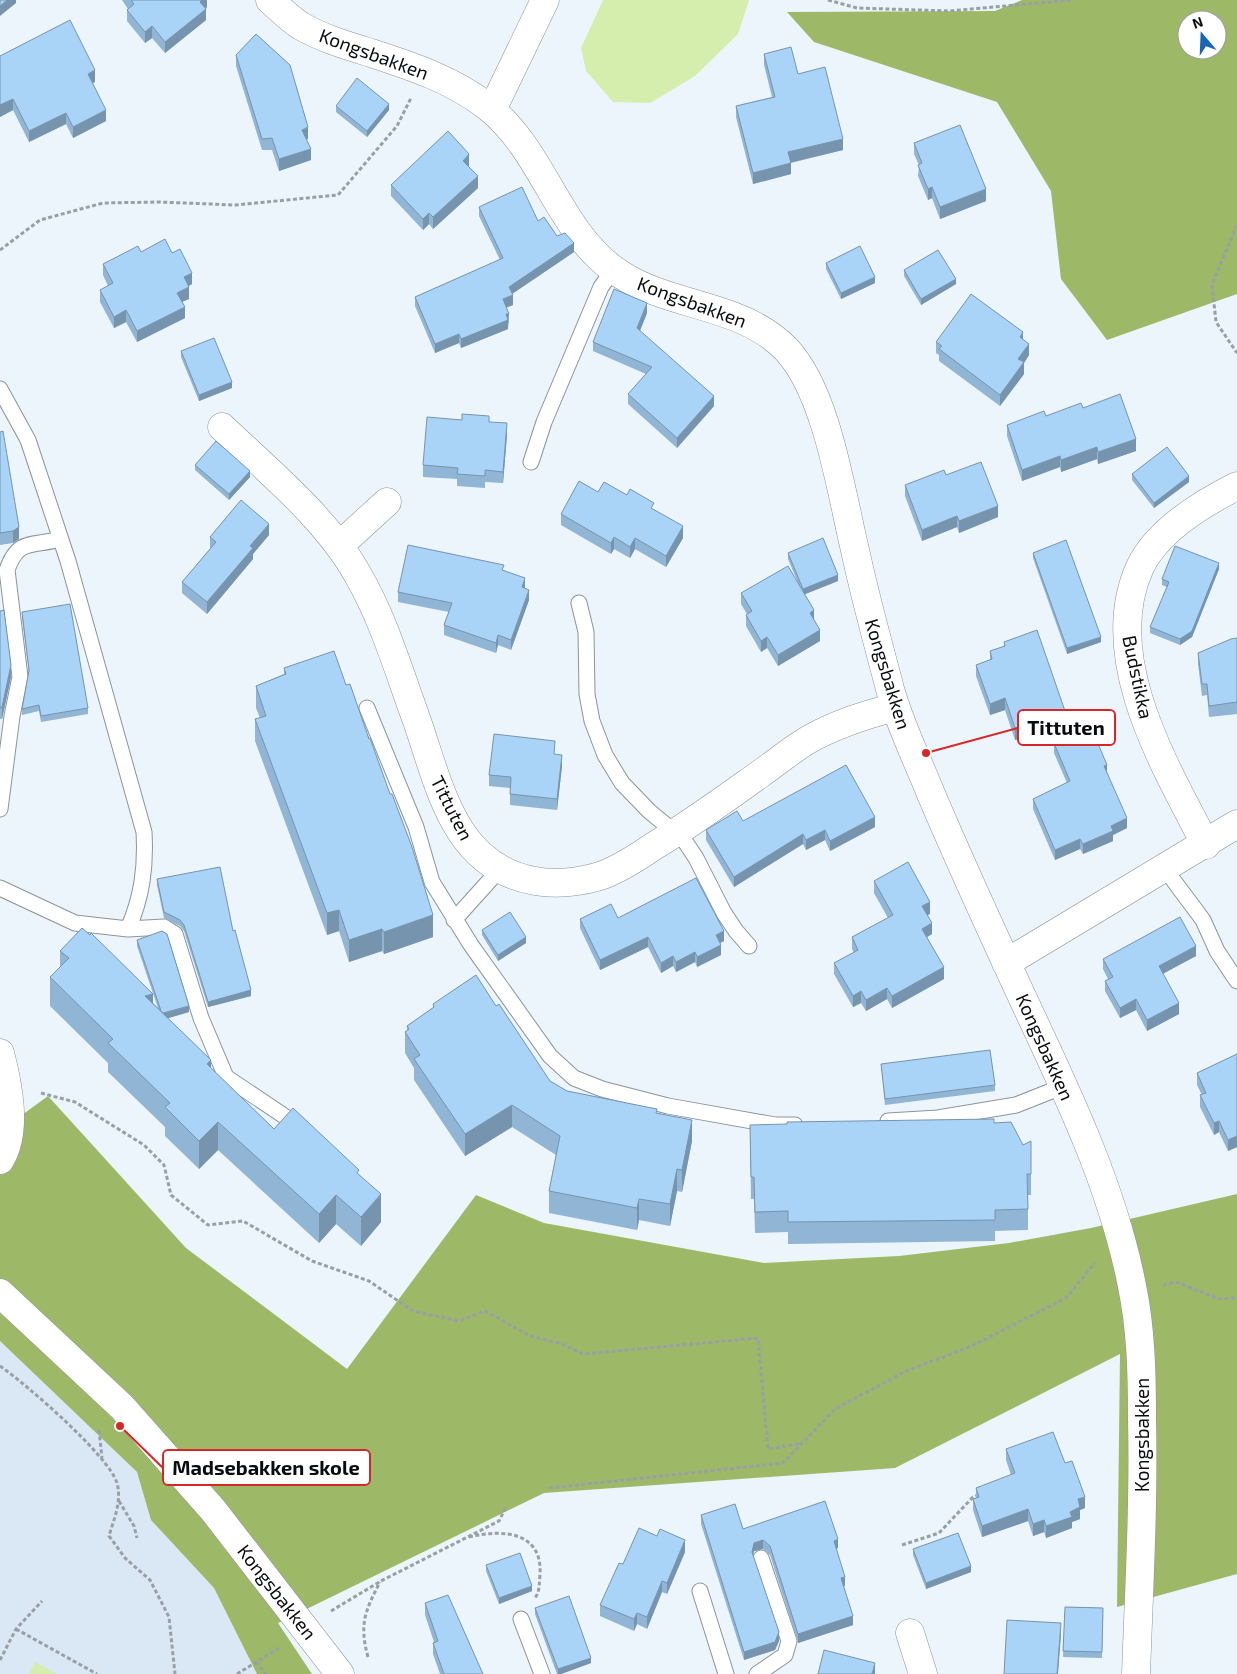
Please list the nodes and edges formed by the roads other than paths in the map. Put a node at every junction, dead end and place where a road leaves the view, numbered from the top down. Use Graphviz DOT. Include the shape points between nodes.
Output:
graph roads {
  1 [pos="270,0"];
  2 [pos="545,0"];
  3 [pos="492,110"];
  4 [pos="613,270"];
  5 [pos="0,389"];
  6 [pos="222,427"];
  7 [pos="531,462"];
  8 [pos="1237,486"];
  9 [pos="388,502"];
  10 [pos="60,539"];
  11 [pos="340,545"];
  12 [pos="579,603"];
  13 [pos="895,707"];
  14 [pos="367,708"];
  15 [pos="0,809"];
  16 [pos="1237,824"];
  17 [pos="677,832"];
  18 [pos="1206,845"];
  19 [pos="500,869"];
  20 [pos="1165,869"];
  21 [pos="0,888"];
  22 [pos="454,920"];
  23 [pos="128,929"];
  24 [pos="750,946"];
  25 [pos="1006,963"];
  26 [pos="1237,981"];
  27 [pos="0,1053"];
  28 [pos="1064,1086"];
  29 [pos="872,1122"];
  30 [pos="814,1124"];
  31 [pos="314,1140"];
  32 [pos="3,1155"];
  33 [pos="0,1293"];
  34 [pos="761,1558"];
  35 [pos="700,1591"];
  36 [pos="521,1619"];
  37 [pos="910,1633"];
  38 [pos="340,1674"];
  39 [pos="542,1674"];
  40 [pos="726,1674"];
  41 [pos="757,1674"];
  42 [pos="922,1674"];
  43 [pos="1136,1674"];
  1 -- 3 [label="street, Kongsbakken" via="299,24 326,38 457,85"];
  2 -- 3 [label="street"];
  3 -- 4 [label="street, Kongsbakken" via="512,130 570,224 591,251"];
  4 -- 7 [label="lane" via="601,287 544,422"];
  4 -- 13 [label="street, Kongsbakken" via="639,286 742,318 766,331 788,350 807,376 821,410"];
  5 -- 10 [label="lane" via="28,440"];
  6 -- 11 [label="street, Tittuten"];
  8 -- 18 [label="street, Budstikka" via="1209,500 1164,535 1140,566 1129,597 1128,649 1150,733"];
  9 -- 11 [label="street"];
  10 -- 15 [label="lane" via="20,546 7,570 20,677"];
  10 -- 23 [label="lane" via="144,832 146,861 139,904"];
  11 -- 19 [label="street, Tittuten" via="378,615 441,794 472,847"];
  12 -- 17 [label="lane" via="586,632 587,694 592,722 605,755 622,783 649,811"];
  13 -- 17 [label="street, Tittuten" via="846,720 808,740"];
  13 -- 25 [label="street, Kongsbakken" via="959,861"];
  14 -- 22 [label="lane" via="416,827 432,882"];
  16 -- 18 [label="street"];
  17 -- 19 [label="street, Tittuten" via="624,865 581,880 548,883 522,879"];
  17 -- 24 [label="lane" via="696,858 724,913"];
  18 -- 20 [label="street"];
  19 -- 22 [label="lane"];
  20 -- 25 [label="street"];
  20 -- 26 [label="lane" via="1203,920 1217,951"];
  21 -- 23 [label="lane" via="75,923"];
  22 -- 30 [label="lane" via="550,1056 574,1078 602,1089 668,1106 775,1125"];
  23 -- 31 [label="lane" via="164,927 175,934 201,1018 226,1076 294,1122"];
  25 -- 28 [label="street, Kongsbakken"];
  27 -- 32 [label="street" via="8,1084 10,1116"];
  28 -- 29 [label="lane" via="1016,1105 938,1118"];
  28 -- 43 [label="street, Kongsbakken" via="1119,1234 1134,1290 1142,1356 1143,1462"];
  33 -- 38 [label="street, Kongsbakken" via="122,1407 213,1510"];
  34 -- 41 [label="lane" via="789,1641 785,1655"];
  35 -- 40 [label="lane"];
  36 -- 39 [label="lane"];
  37 -- 42 [label="street"];
}
